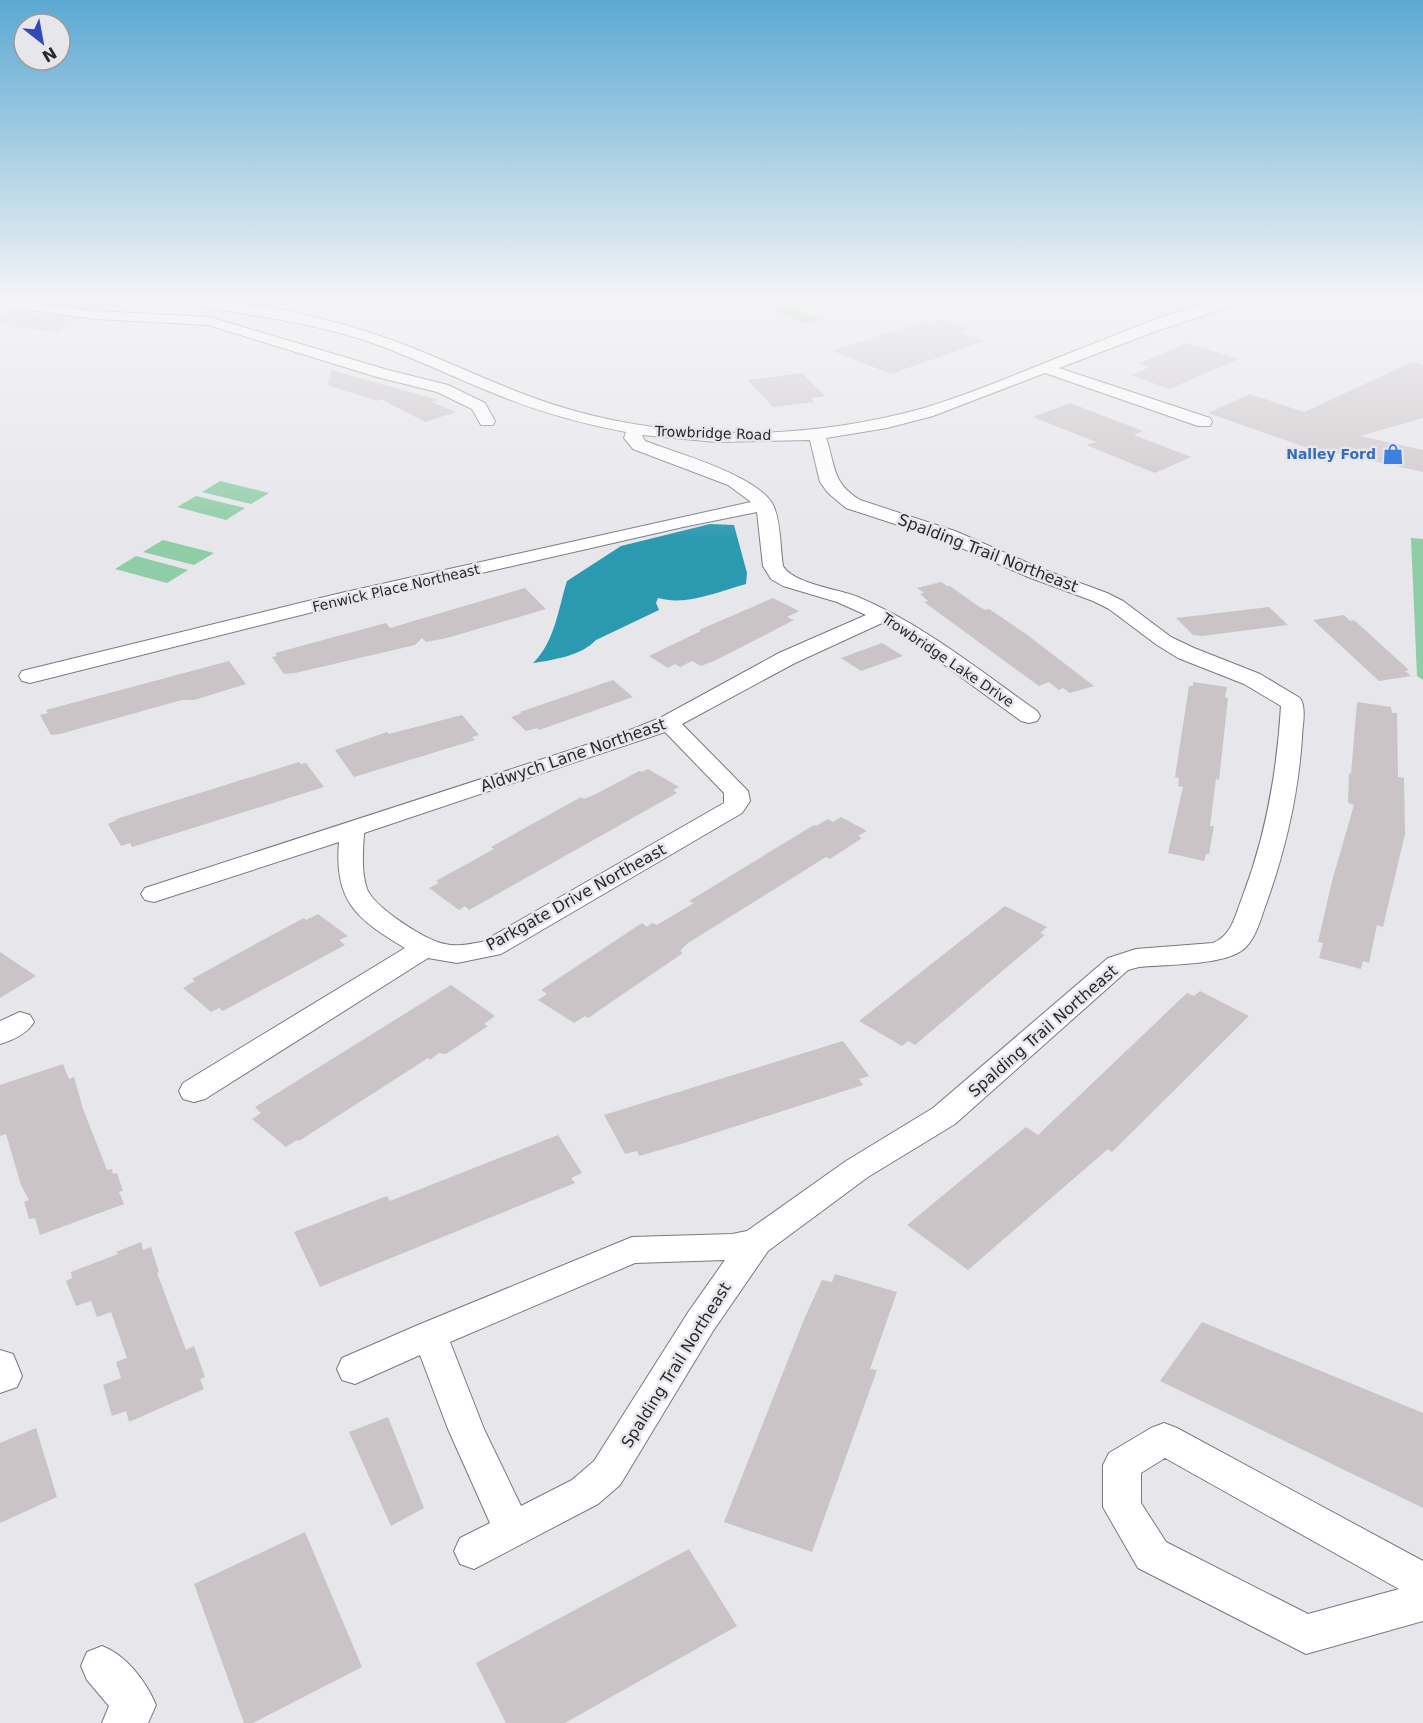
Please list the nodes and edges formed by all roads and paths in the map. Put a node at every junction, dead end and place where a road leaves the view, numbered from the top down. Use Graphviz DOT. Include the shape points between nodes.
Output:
graph roads {
  1 [pos="410,380"];
  2 [pos="478,380"];
  3 [pos="1011,380"];
  4 [pos="1082,380"];
  5 [pos="488,421"];
  6 [pos="1204,422"];
  7 [pos="635,429"];
  8 [pos="816,433"];
  9 [pos="764,505"];
  10 [pos="883,615"];
  11 [pos="30,676"];
  12 [pos="1029,716"];
  13 [pos="668,723"];
  14 [pos="352,829"];
  15 [pos="154,894"];
  16 [pos="426,946"];
  17 [pos="194,1091"];
  18 [pos="756,1242"];
  19 [pos="430,1335"];
  20 [pos="0,1365"];
  21 [pos="355,1369"];
  22 [pos="0,1378"];
  23 [pos="512,1529"];
  24 [pos="474,1551"];
  25 [pos="1423,1582"];
  26 [pos="1423,1602"];
  27 [pos="102,1666"];
  28 [pos="123,1723"];
  1 -- 5 [label="street" via="442,388 479,406"];
  2 -- 7 [label="street, Trowbridge Road" via="549,409"];
  3 -- 8 [label="street, Trowbridge Road" via="926,412 881,424"];
  4 -- 6 [label="street"];
  7 -- 8 [label="street, Trowbridge Road" via="727,436"];
  7 -- 9 [label="street" via="633,438 639,445 734,481"];
  8 -- 18 [label="street, Spalding Trail Northeast" via="828,482 853,504 948,535 1100,597 1164,641 1252,679 1292,703 1290,756 1282,813 1265,875 1238,939 1217,951 1136,958 1118,964 944,1116 857,1168"];
  9 -- 10 [label="street, Trowbridge Lake Drive" via="773,566 778,575"];
  9 -- 11 [label="street, Fenwick Place Northeast" via="341,599"];
  10 -- 12 [label="street, Trowbridge Lake Drive"];
  10 -- 13 [label="street, Aldwych Lane Northeast" via="787,658"];
  13 -- 14 [label="street, Aldwych Lane Northeast"];
  13 -- 16 [label="street, Parkgate Drive Northeast" via="736,791 738,801 733,808 491,948 449,954"];
  14 -- 15 [label="street, Aldwych Lane Northeast"];
  14 -- 16 [label="street" via="350,873 358,897 378,918"];
  16 -- 17 [label="street"];
  18 -- 19 [label="street" via="732,1247 632,1250"];
  18 -- 23 [label="street, Spalding Trail Northeast" via="701,1321 607,1473 585,1492"];
  19 -- 21 [label="street"];
  19 -- 23 [label="street" via="466,1430"];
  20 -- 22 [label="street" via="4,1376"];
  23 -- 24 [label="street, Spalding Trail Northeast"];
  25 -- 26 [label="street" via="1164,1439 1122,1465 1122,1507 1152,1555 1306,1634"];
  27 -- 28 [label="street" via="135,1706"];
}
